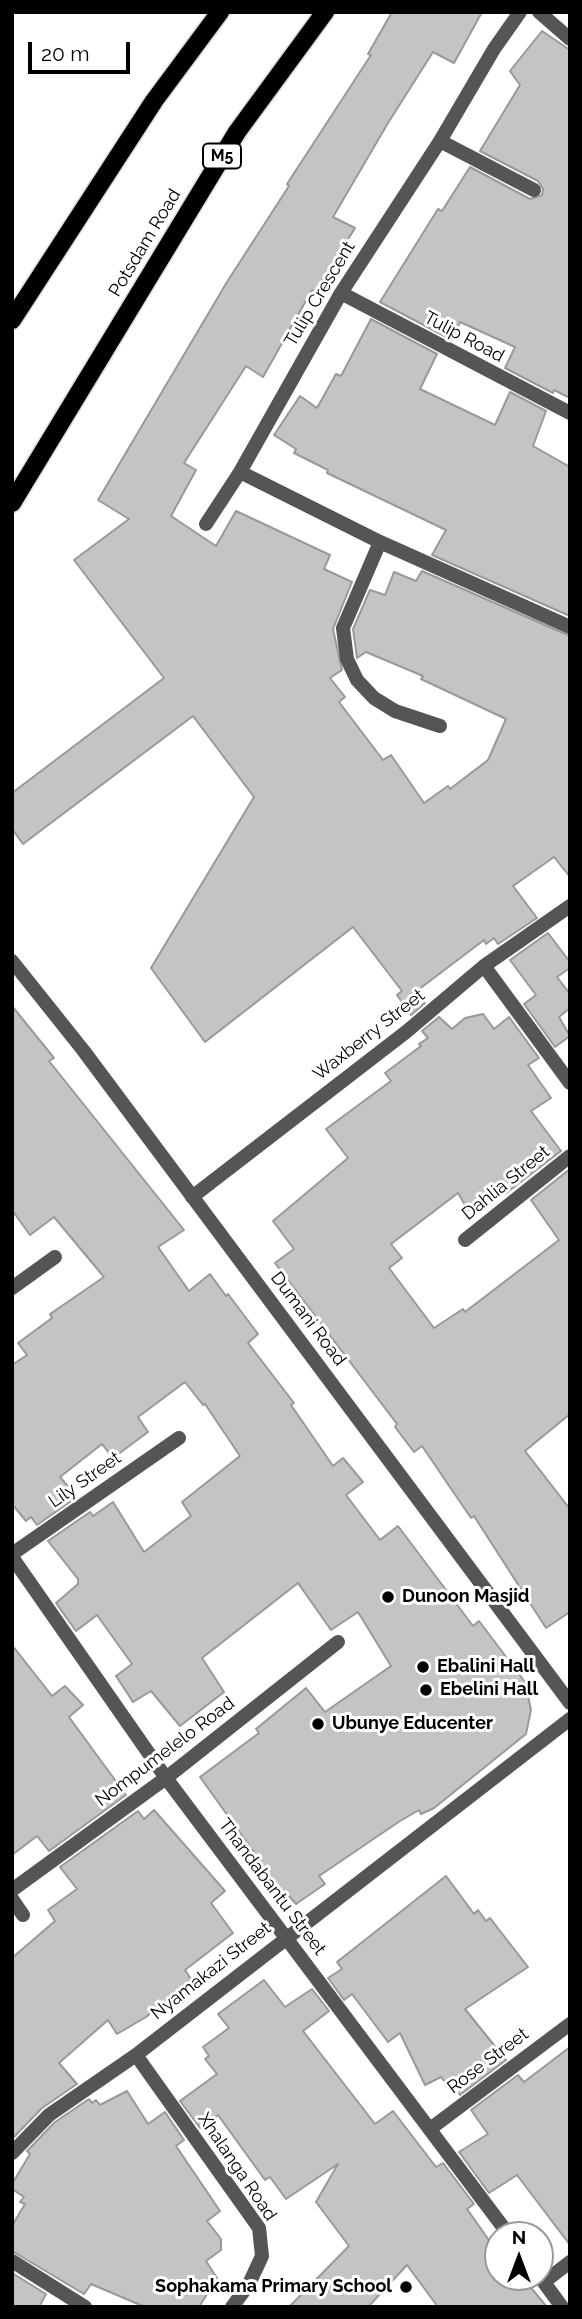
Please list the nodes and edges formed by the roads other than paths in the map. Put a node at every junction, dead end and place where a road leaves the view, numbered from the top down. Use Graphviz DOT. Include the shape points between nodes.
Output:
graph roads {
  1 [pos="220,12"];
  2 [pos="325,12"];
  3 [pos="520,12"];
  4 [pos="539,12"];
  5 [pos="570,39"];
  6 [pos="440,141"];
  7 [pos="534,190"];
  8 [pos="341,293"];
  9 [pos="12,320"];
  10 [pos="570,413"];
  11 [pos="240,472"];
  12 [pos="12,503"];
  13 [pos="206,524"];
  14 [pos="380,542"];
  15 [pos="570,627"];
  16 [pos="440,726"];
  17 [pos="570,906"];
  18 [pos="12,961"];
  19 [pos="484,966"];
  20 [pos="570,1083"];
  21 [pos="570,1156"];
  22 [pos="192,1197"];
  23 [pos="466,1240"];
  24 [pos="55,1257"];
  25 [pos="12,1288"];
  26 [pos="179,1438"];
  27 [pos="12,1555"];
  28 [pos="338,1642"];
  29 [pos="570,1703"];
  30 [pos="570,1719"];
  31 [pos="166,1778"];
  32 [pos="12,1890"];
  33 [pos="12,1899"];
  34 [pos="23,1916"];
  35 [pos="286,1937"];
  36 [pos="570,2024"];
  37 [pos="136,2055"];
  38 [pos="430,2129"];
  39 [pos="12,2153"];
  40 [pos="499,2221"];
  41 [pos="12,2261"];
  42 [pos="570,2262"];
  43 [pos="554,2272"];
  44 [pos="550,2291"];
  45 [pos="85,2307"];
  46 [pos="232,2307"];
  47 [pos="562,2307"];
  1 -- 9 [label="main road" via="154,101"];
  2 -- 12 [label="main road, Potsdam Road / M5" via="237,132"];
  3 -- 6 [label="street, Tulip Crescent"];
  4 -- 5 [label="street"];
  6 -- 7 [label="street"];
  6 -- 8 [label="street, Tulip Crescent"];
  8 -- 10 [label="street, Tulip Road"];
  8 -- 11 [label="street, Tulip Crescent"];
  11 -- 13 [label="street, Tulip Crescent"];
  11 -- 14 [label="street"];
  14 -- 15 [label="street"];
  14 -- 16 [label="street" via="343,628 347,659 357,680 374,698 395,711"];
  17 -- 19 [label="street, Waxberry Street"];
  18 -- 22 [label="street, Dumani Road"];
  19 -- 20 [label="street"];
  19 -- 22 [label="street, Waxberry Street"];
  21 -- 23 [label="street, Dahlia Street"];
  22 -- 29 [label="street, Dumani Road"];
  24 -- 25 [label="street"];
  26 -- 27 [label="street, Lily Street"];
  27 -- 31 [label="street, Thandabantu Street"];
  28 -- 31 [label="street, Nompumelelo Road"];
  30 -- 35 [label="street, Nyamakazi Street"];
  31 -- 32 [label="street, Nompumelelo Road"];
  31 -- 35 [label="street, Thandabantu Street"];
  33 -- 34 [label="street"];
  35 -- 37 [label="street, Nyamakazi Street"];
  35 -- 38 [label="street, Thandabantu Street"];
  36 -- 38 [label="street, Rose Street"];
  37 -- 39 [label="street, Nyamakazi Street" via="49,2115"];
  37 -- 46 [label="street, Xhalanga Road" via="259,2228 260,2263"];
  38 -- 40 [label="street, Thandabantu Street"];
  41 -- 45 [label="street"];
  42 -- 43 [label="street"];
  44 -- 47 [label="street"];
}
